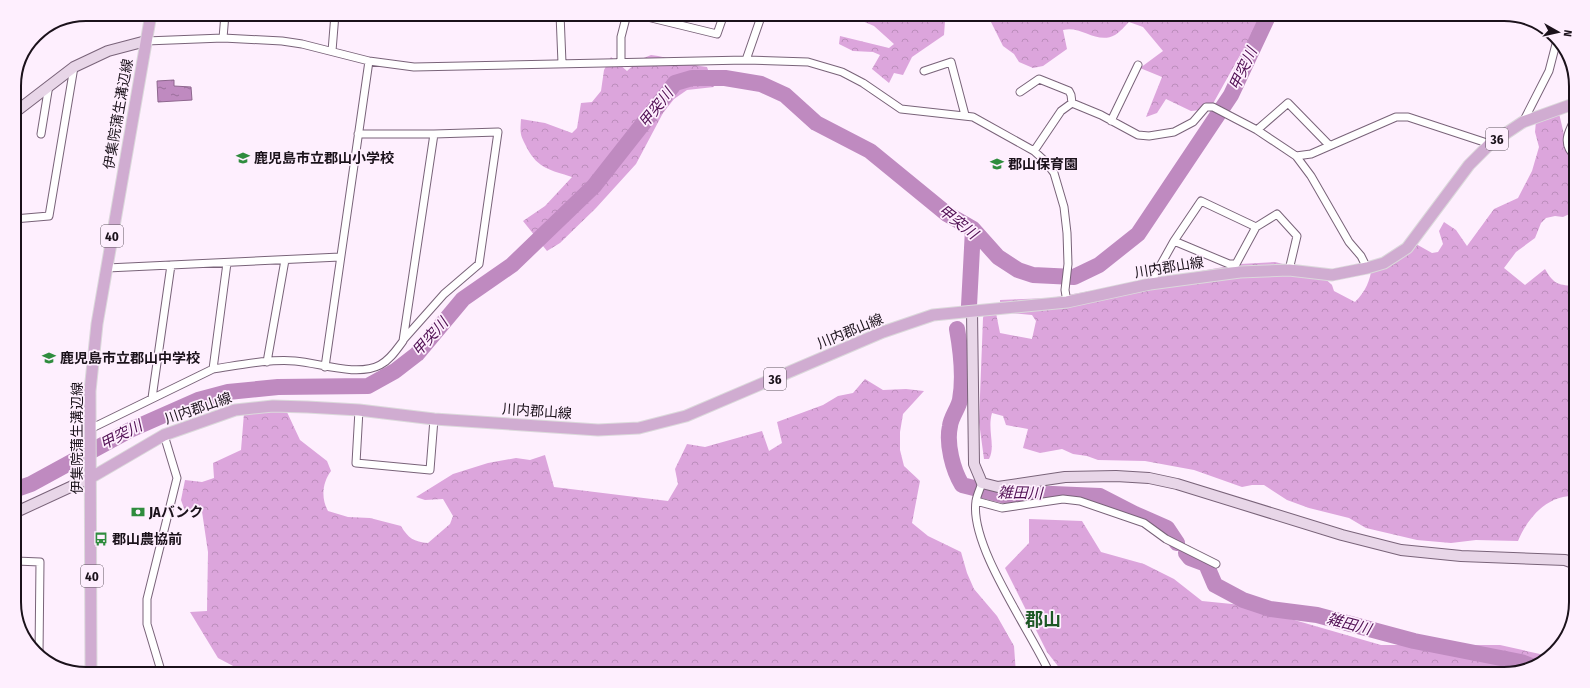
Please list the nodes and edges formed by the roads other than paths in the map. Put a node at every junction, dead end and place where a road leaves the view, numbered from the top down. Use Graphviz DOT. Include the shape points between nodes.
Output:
graph roads {
  1 [pos="150,21"];
  2 [pos="224,21"];
  3 [pos="334,21"];
  4 [pos="560,21"];
  5 [pos="625,21"];
  6 [pos="664,21"];
  7 [pos="722,21"];
  8 [pos="760,21"];
  9 [pos="223,38"];
  10 [pos="146,41"];
  11 [pos="332,51"];
  12 [pos="1554,52"];
  13 [pos="746,60"];
  14 [pos="370,61"];
  15 [pos="621,62"];
  16 [pos="562,63"];
  17 [pos="1138,65"];
  18 [pos="74,67"];
  19 [pos="924,71"];
  20 [pos="49,85"];
  21 [pos="1020,92"];
  22 [pos="1072,103"];
  23 [pos="1569,106"];
  24 [pos="21,107"];
  25 [pos="965,115"];
  26 [pos="1111,121"];
  27 [pos="1523,122"];
  28 [pos="1257,130"];
  29 [pos="1569,130"];
  30 [pos="41,134"];
  31 [pos="358,134"];
  32 [pos="434,134"];
  33 [pos="1490,144"];
  34 [pos="1329,145"];
  35 [pos="1569,150"];
  36 [pos="1034,151"];
  37 [pos="1296,156"];
  38 [pos="21,218"];
  39 [pos="1256,227"];
  40 [pos="1174,241"];
  41 [pos="340,257"];
  42 [pos="285,260"];
  43 [pos="227,263"];
  44 [pos="171,265"];
  45 [pos="107,268"];
  46 [pos="1367,268"];
  47 [pos="1289,270"];
  48 [pos="1150,284"];
  49 [pos="1067,302"];
  50 [pos="972,311"];
  51 [pos="403,341"];
  52 [pos="267,362"];
  53 [pos="326,367"];
  54 [pos="214,370"];
  55 [pos="152,398"];
  56 [pos="359,410"];
  57 [pos="434,419"];
  58 [pos="90,431"];
  59 [pos="164,436"];
  60 [pos="92,477"];
  61 [pos="982,483"];
  62 [pos="976,500"];
  63 [pos="21,509"];
  64 [pos="21,561"];
  65 [pos="1569,562"];
  66 [pos="1216,564"];
  67 [pos="39,647"];
  68 [pos="91,667"];
  69 [pos="160,667"];
  70 [pos="1046,667"];
  1 -- 10 [label="main road, 伊集院蒲生溝辺線 / 40"];
  2 -- 9 [label="street"];
  3 -- 11 [label="street"];
  4 -- 16 [label="street"];
  5 -- 15 [label="street" via="621,37"];
  6 -- 7 [label="street" via="717,34"];
  8 -- 13 [label="street"];
  9 -- 10 [label="street"];
  9 -- 11 [label="street" via="282,41"];
  10 -- 18 [label="street" via="108,51"];
  10 -- 45 [label="main road, 伊集院蒲生溝辺線 / 40"];
  11 -- 14 [label="street"];
  12 -- 27 [label="street" via="1550,71"];
  13 -- 15 [label="street"];
  13 -- 25 [label="street" via="808,62 826,66 863,84 901,109"];
  14 -- 16 [label="street" via="414,67"];
  14 -- 31 [label="street"];
  15 -- 16 [label="street"];
  17 -- 26 [label="street"];
  18 -- 20 [label="street"];
  18 -- 38 [label="street" via="49,216"];
  19 -- 25 [label="street" via="951,62"];
  20 -- 24 [label="street"];
  20 -- 30 [label="street"];
  21 -- 22 [label="street" via="1039,79 1068,91"];
  22 -- 26 [label="street"];
  22 -- 36 [label="street" via="1061,111"];
  23 -- 27 [label="main road, 川内郡山線 / 36"];
  25 -- 36 [label="street" via="980,120"];
  26 -- 28 [label="street" via="1138,135 1149,136 1174,132 1193,122 1206,107 1213,107"];
  27 -- 33 [label="main road, 川内郡山線 / 36"];
  28 -- 34 [label="street" via="1288,103"];
  28 -- 37 [label="street"];
  29 -- 35 [label="street" via="1566,142"];
  31 -- 32 [label="street"];
  31 -- 41 [label="street"];
  32 -- 51 [label="street"];
  32 -- 51 [label="street" via="498,132 480,264 444,294"];
  33 -- 34 [label="street" via="1408,117 1396,117"];
  33 -- 46 [label="main road, 川内郡山線 / 36" via="1469,165 1407,248 1384,263"];
  34 -- 37 [label="street" via="1311,154"];
  36 -- 49 [label="street" via="1054,173 1059,187 1067,233"];
  37 -- 46 [label="street" via="1312,176 1349,242"];
  39 -- 40 [label="street" via="1236,264 1229,264"];
  39 -- 40 [label="street" via="1201,201"];
  39 -- 47 [label="street" via="1277,214 1297,236"];
  40 -- 48 [label="street"];
  41 -- 42 [label="street"];
  41 -- 53 [label="street"];
  42 -- 43 [label="street"];
  42 -- 52 [label="street"];
  43 -- 44 [label="street"];
  43 -- 54 [label="street"];
  44 -- 45 [label="street"];
  44 -- 55 [label="street"];
  45 -- 58 [label="main road, 伊集院蒲生溝辺線 / 40" via="93,363"];
  46 -- 47 [label="main road, 川内郡山線 / 36" via="1332,276"];
  47 -- 48 [label="main road, 川内郡山線 / 36" via="1240,272"];
  48 -- 49 [label="main road, 川内郡山線 / 36"];
  49 -- 50 [label="main road, 川内郡山線 / 36"];
  50 -- 57 [label="main road, 川内郡山線 / 36" via="933,314 883,332 686,416 639,428 598,430"];
  50 -- 61 [label="street" via="974,464"];
  51 -- 53 [label="street" via="380,365 361,369"];
  52 -- 53 [label="street" via="295,361"];
  52 -- 54 [label="street"];
  54 -- 55 [label="street"];
  55 -- 58 [label="street"];
  56 -- 57 [label="main road, 川内郡山線 / 36"];
  56 -- 57 [label="street" via="356,463 430,470"];
  56 -- 59 [label="main road, 川内郡山線 / 36" via="273,406 236,410"];
  58 -- 60 [label="main road, 伊集院蒲生溝辺線 / 40"];
  59 -- 60 [label="main road, 川内郡山線 / 36"];
  59 -- 69 [label="street" via="177,478 146,599 147,624"];
  60 -- 63 [label="street"];
  60 -- 68 [label="main road, 伊集院蒲生溝辺線 / 40"];
  61 -- 62 [label="street"];
  61 -- 65 [label="street" via="998,487 1064,477 1149,478 1401,550"];
  62 -- 66 [label="street" via="1002,508 1063,499 1080,501 1144,523 1166,539"];
  62 -- 70 [label="street" via="977,521 982,541"];
  64 -- 67 [label="street" via="40,562"];
}
